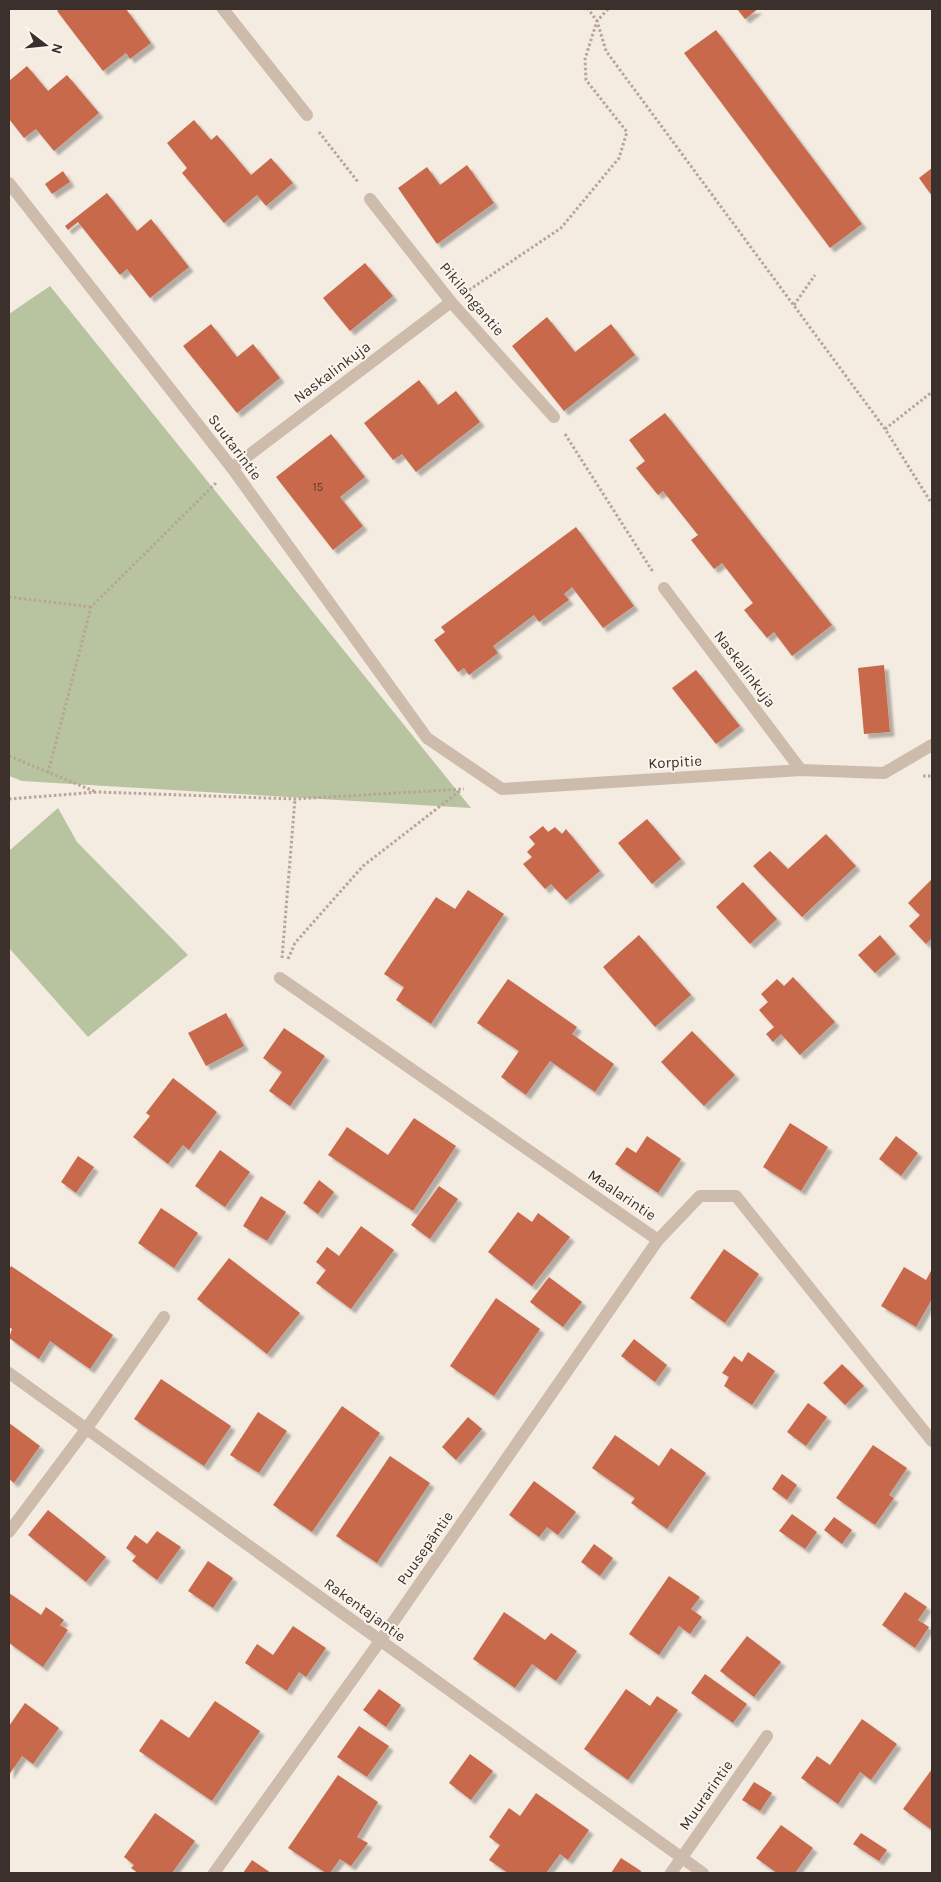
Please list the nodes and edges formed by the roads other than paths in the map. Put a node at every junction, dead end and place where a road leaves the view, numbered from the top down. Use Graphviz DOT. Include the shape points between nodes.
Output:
graph roads {
  1 [pos="223,9"];
  2 [pos="307,116"];
  3 [pos="9,183"];
  4 [pos="370,199"];
  5 [pos="451,302"];
  6 [pos="554,417"];
  7 [pos="232,468"];
  8 [pos="664,588"];
  9 [pos="932,745"];
  10 [pos="801,770"];
  11 [pos="502,788"];
  12 [pos="280,978"];
  13 [pos="658,1240"];
  14 [pos="164,1317"];
  15 [pos="9,1373"];
  16 [pos="86,1428"];
  17 [pos="932,1441"];
  18 [pos="9,1532"];
  19 [pos="380,1641"];
  20 [pos="767,1736"];
  21 [pos="681,1859"];
  22 [pos="214,1873"];
  23 [pos="671,1873"];
  24 [pos="703,1873"];
  1 -- 2 [label="street"];
  3 -- 7 [label="street, Suutarintie"];
  4 -- 5 [label="street, Pikilangantie"];
  5 -- 6 [label="street, Pikilangantie"];
  5 -- 7 [label="street, Naskalinkuja"];
  7 -- 11 [label="street, Suutarintie" via="427,738"];
  8 -- 10 [label="street, Naskalinkuja"];
  9 -- 10 [label="street, Korpitie" via="884,773"];
  10 -- 11 [label="street, Korpitie"];
  12 -- 13 [label="street, Maalarintie"];
  13 -- 17 [label="street, Maalarintie" via="700,1196 736,1196"];
  13 -- 19 [label="street, Puusepäntie"];
  14 -- 16 [label="street"];
  15 -- 16 [label="street, Rakentajantie"];
  16 -- 18 [label="street"];
  16 -- 19 [label="street, Rakentajantie"];
  19 -- 21 [label="street, Rakentajantie"];
  19 -- 22 [label="street, Puusepäntie"];
  20 -- 21 [label="street, Muurarintie"];
  21 -- 23 [label="street, Muurarintie"];
  21 -- 24 [label="street, Rakentajantie"];
}
